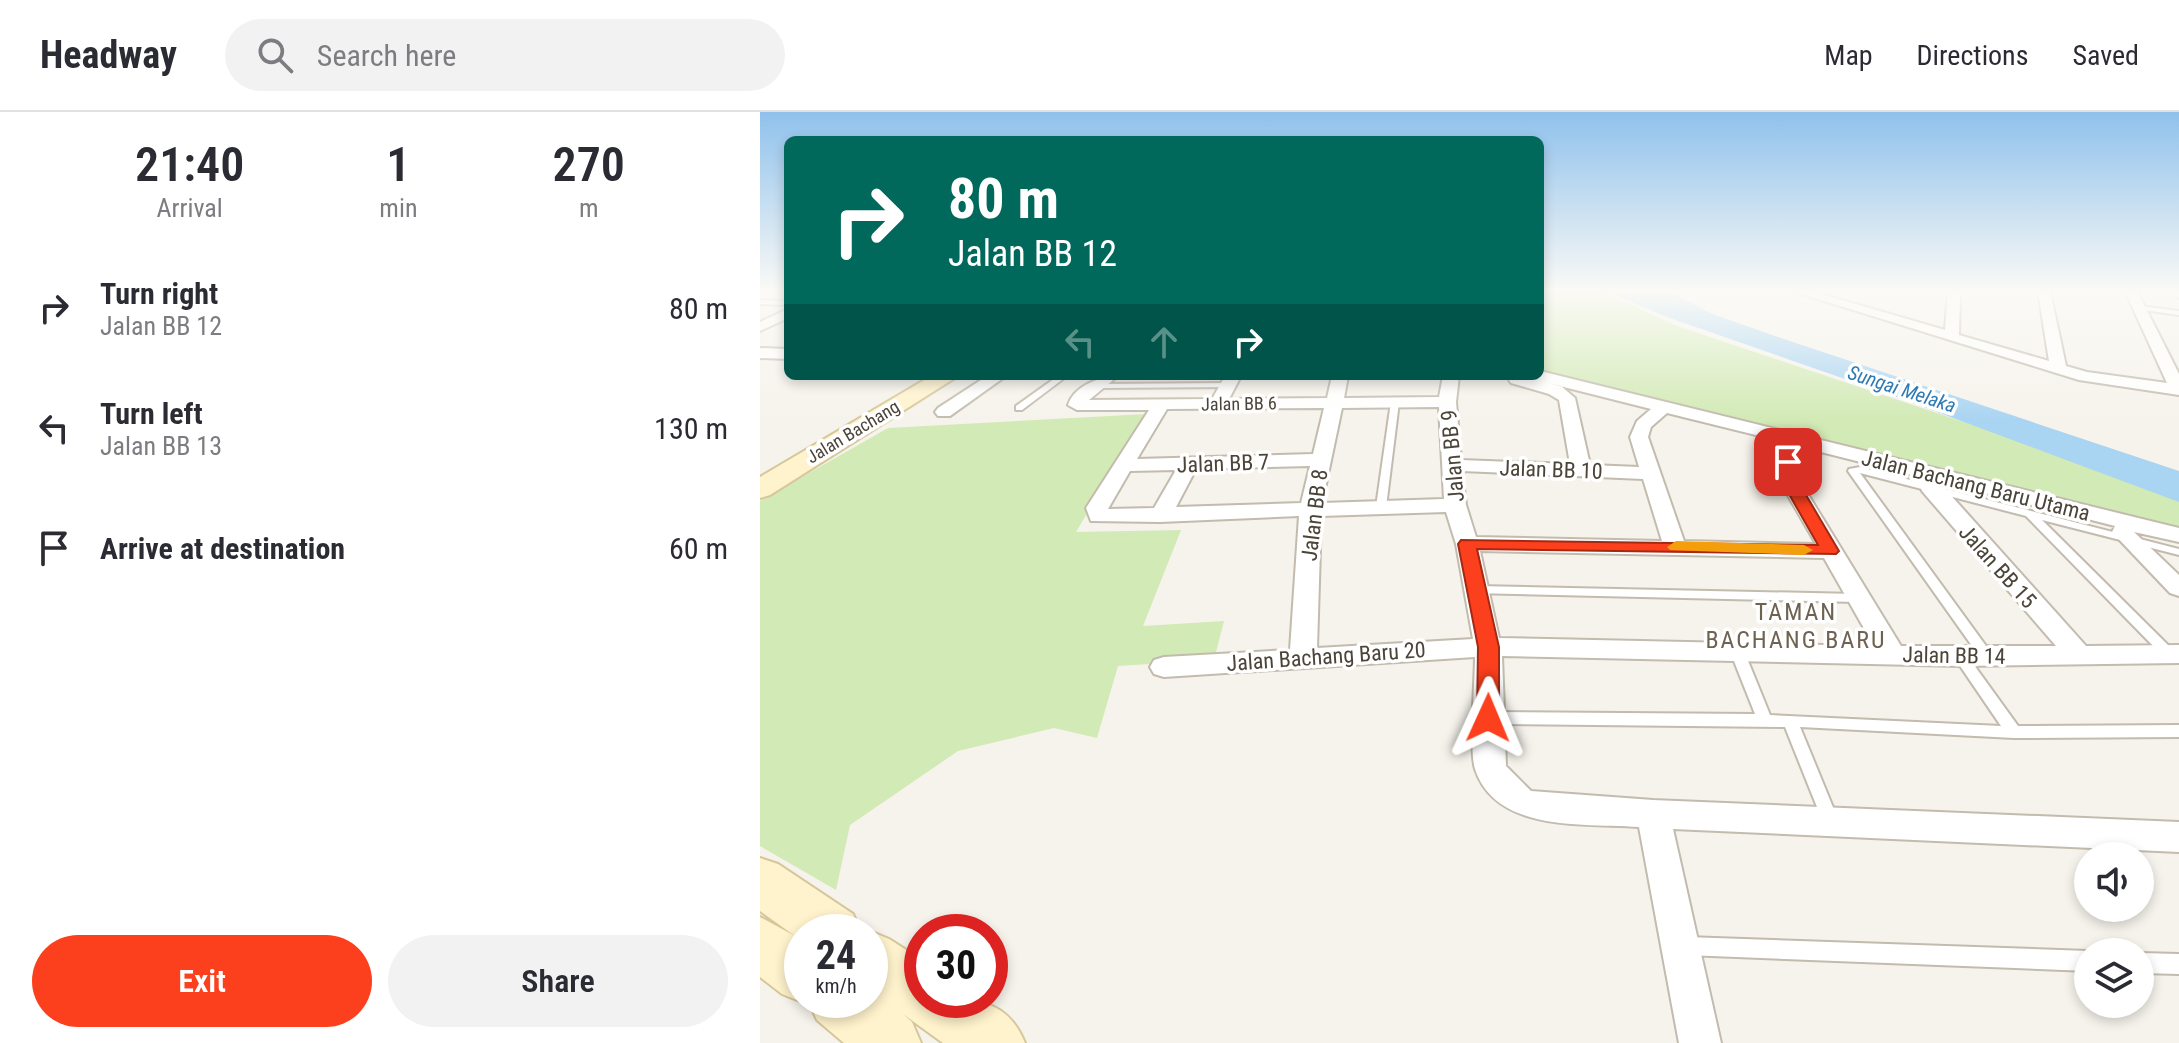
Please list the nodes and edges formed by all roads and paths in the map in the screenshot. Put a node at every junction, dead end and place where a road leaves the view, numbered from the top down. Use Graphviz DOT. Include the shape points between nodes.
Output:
graph roads {
  1 [pos="1943,334"];
  2 [pos="2052,334"];
  3 [pos="2152,334"];
  4 [pos="1952,337"];
  5 [pos="760,353"];
  6 [pos="784,354"];
  7 [pos="2058,368"];
  8 [pos="1544,377"];
  9 [pos="940,380"];
  10 [pos="992,380"];
  11 [pos="1058,380"];
  12 [pos="1230,380"];
  13 [pos="1339,380"];
  14 [pos="1450,380"];
  15 [pos="1517,380"];
  16 [pos="1104,381"];
  17 [pos="2178,390"];
  18 [pos="1333,402"];
  19 [pos="1395,402"];
  20 [pos="1447,402"];
  21 [pos="1218,404"];
  22 [pos="1160,406"];
  23 [pos="1663,407"];
  24 [pos="1019,408"];
  25 [pos="944,412"];
  26 [pos="1804,442"];
  27 [pos="1320,460"];
  28 [pos="1189,464"];
  29 [pos="1126,465"];
  30 [pos="1450,465"];
  31 [pos="1581,470"];
  32 [pos="1651,473"];
  33 [pos="1927,480"];
  34 [pos="760,489"];
  35 [pos="1455,505"];
  36 [pos="1381,507"];
  37 [pos="1310,511"];
  38 [pos="2029,513"];
  39 [pos="1160,516"];
  40 [pos="2127,530"];
  41 [pos="2179,535"];
  42 [pos="1467,544"];
  43 [pos="1675,547"];
  44 [pos="1830,551"];
  45 [pos="2179,552"];
  46 [pos="2179,588"];
  47 [pos="1477,590"];
  48 [pos="1857,598"];
  49 [pos="1488,647"];
  50 [pos="1737,651"];
  51 [pos="2174,654"];
  52 [pos="1893,655"];
  53 [pos="2079,655"];
  54 [pos="1303,656"];
  55 [pos="1974,657"];
  56 [pos="1164,667"];
  57 [pos="1488,718"];
  58 [pos="1765,720"];
  59 [pos="1790,721"];
  60 [pos="2179,731"];
  61 [pos="2014,732"];
  62 [pos="1653,814"];
  63 [pos="1831,822"];
  64 [pos="2179,837"];
  65 [pos="760,881"];
  66 [pos="808,914"];
  67 [pos="760,944"];
  68 [pos="1679,946"];
  69 [pos="2074,960"];
  70 [pos="784,961"];
  71 [pos="2154,963"];
  72 [pos="2179,964"];
  73 [pos="860,1018"];
  74 [pos="958,1018"];
  75 [pos="891,1043"];
  76 [pos="995,1043"];
  77 [pos="1700,1043"];
  1 -- 4 [label="street"];
  2 -- 7 [label="street"];
  3 -- 17 [label="street"];
  4 -- 7 [label="street"];
  5 -- 6 [label="street"];
  7 -- 17 [label="street" via="2100,380"];
  8 -- 23 [label="street, Jalan Bachang Baru Utama"];
  9 -- 34 [label="street, Jalan Bachang"];
  10 -- 25 [label="street"];
  11 -- 24 [label="lane"];
  12 -- 16 [label="lane"];
  12 -- 21 [label="street"];
  13 -- 18 [label="street, Jalan BB 8"];
  14 -- 20 [label="street, Jalan BB 9"];
  15 -- 31 [label="street" via="1567,398"];
  16 -- 22 [label="street, Jalan BB 6" via="1077,405"];
  18 -- 19 [label="street, Jalan BB 6"];
  18 -- 21 [label="street, Jalan BB 6"];
  18 -- 27 [label="street, Jalan BB 8"];
  19 -- 20 [label="street, Jalan BB 6"];
  19 -- 36 [label="lane"];
  20 -- 30 [label="street, Jalan BB 9"];
  21 -- 22 [label="street, Jalan BB 6"];
  22 -- 29 [label="street"];
  23 -- 26 [label="street, Jalan Bachang Baru Utama"];
  23 -- 32 [label="street" via="1643,425 1639,437"];
  26 -- 33 [label="street, Jalan Bachang Baru Utama"];
  26 -- 44 [label="street" via="1785,473"];
  27 -- 28 [label="street, Jalan BB 7"];
  27 -- 37 [label="street, Jalan BB 8"];
  28 -- 29 [label="street, Jalan BB 7"];
  28 -- 39 [label="street"];
  29 -- 39 [label="street" via="1097,508 1099,516"];
  30 -- 31 [label="street, Jalan BB 10"];
  30 -- 35 [label="street, Jalan BB 9"];
  31 -- 32 [label="street, Jalan BB 10"];
  32 -- 43 [label="street"];
  33 -- 38 [label="lane"];
  33 -- 40 [label="street, Jalan Bachang Baru Utama"];
  33 -- 53 [label="street, Jalan BB 15"];
  33 -- 55 [label="lane" via="1853,471"];
  35 -- 36 [label="street"];
  35 -- 42 [label="street, Jalan BB 9"];
  36 -- 37 [label="street"];
  37 -- 39 [label="street"];
  37 -- 54 [label="street, Jalan BB 8"];
  38 -- 40 [label="lane"];
  38 -- 51 [label="lane"];
  40 -- 41 [label="street, Jalan Bachang Baru Utama"];
  40 -- 45 [label="lane"];
  40 -- 46 [label="street"];
  42 -- 43 [label="street"];
  42 -- 47 [label="street, Jalan BB 9"];
  43 -- 44 [label="street"];
  44 -- 48 [label="street"];
  47 -- 48 [label="lane"];
  47 -- 49 [label="street, Jalan BB 9"];
  48 -- 52 [label="street"];
  49 -- 50 [label="street, Jalan BB 14"];
  49 -- 54 [label="street, Jalan Bachang Baru 20"];
  49 -- 57 [label="street, Jalan BB 9"];
  50 -- 52 [label="street, Jalan BB 14"];
  50 -- 58 [label="lane"];
  51 -- 53 [label="street, Jalan BB 14"];
  52 -- 55 [label="street, Jalan BB 14"];
  53 -- 55 [label="street, Jalan BB 14"];
  54 -- 56 [label="street, Jalan Bachang Baru 20"];
  55 -- 61 [label="lane"];
  57 -- 58 [label="lane"];
  57 -- 62 [label="street, Jalan BB 9" via="1490,767 1511,796 1526,804"];
  58 -- 59 [label="lane"];
  59 -- 61 [label="lane"];
  59 -- 63 [label="lane"];
  60 -- 61 [label="lane"];
  62 -- 63 [label="street"];
  62 -- 68 [label="street"];
  63 -- 64 [label="street"];
  65 -- 66 [label="street"];
  67 -- 70 [label="street"];
  68 -- 69 [label="lane"];
  68 -- 77 [label="street"];
  71 -- 72 [label="lane"];
  73 -- 75 [label="street"];
  74 -- 76 [label="street"];
}
